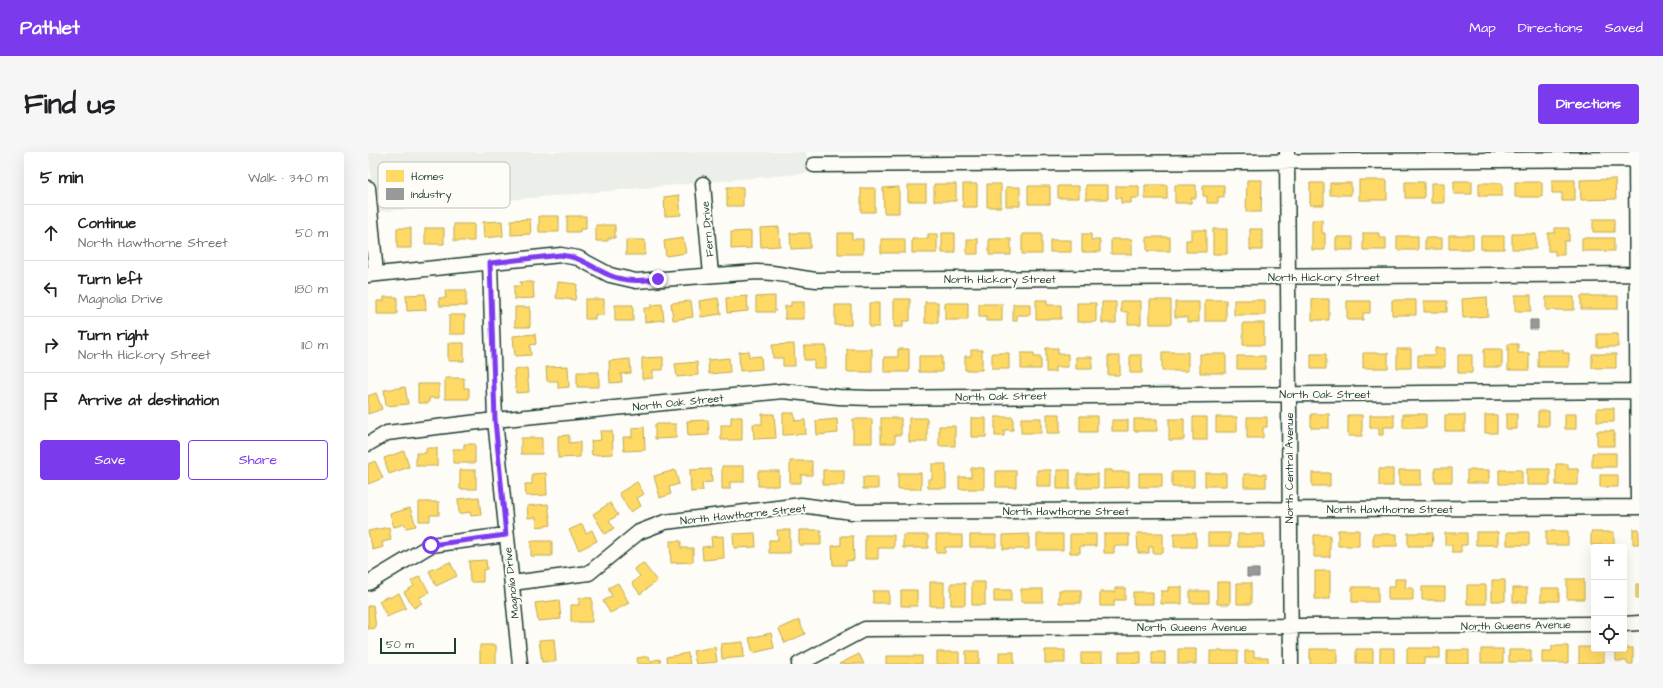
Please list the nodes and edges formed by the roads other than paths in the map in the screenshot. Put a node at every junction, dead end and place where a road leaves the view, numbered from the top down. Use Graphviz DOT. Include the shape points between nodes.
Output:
graph roads {
  1 [pos="1637,156"];
  2 [pos="1287,157"];
  3 [pos="814,165"];
  4 [pos="703,184"];
  5 [pos="368,188"];
  6 [pos="490,263"];
  7 [pos="1638,274"];
  8 [pos="372,275"];
  9 [pos="711,275"];
  10 [pos="1288,277"];
  11 [pos="1638,391"];
  12 [pos="1289,394"];
  13 [pos="495,420"];
  14 [pos="368,444"];
  15 [pos="1639,507"];
  16 [pos="1289,510"];
  17 [pos="506,535"];
  18 [pos="368,583"];
  19 [pos="512,583"];
  20 [pos="1639,623"];
  21 [pos="1591,624"];
  22 [pos="1627,624"];
  23 [pos="1290,627"];
  24 [pos="520,664"];
  25 [pos="799,664"];
  26 [pos="1291,664"];
  1 -- 2 [label="street"];
  1 -- 7 [label="street"];
  2 -- 3 [label="street"];
  2 -- 10 [label="street, North Central Avenue"];
  4 -- 9 [label="street, Fern Drive"];
  5 -- 8 [label="street"];
  6 -- 8 [label="street, North Hickory Street"];
  6 -- 9 [label="street, North Hickory Street" via="560,255 578,258 610,275 636,281"];
  6 -- 13 [label="street, Magnolia Drive"];
  7 -- 10 [label="street, North Hickory Street"];
  7 -- 11 [label="street"];
  9 -- 10 [label="street, North Hickory Street" via="772,272 817,280"];
  10 -- 12 [label="street, North Central Avenue"];
  11 -- 12 [label="street, North Oak Street"];
  11 -- 15 [label="street"];
  12 -- 13 [label="street, North Oak Street" via="863,398 783,391"];
  12 -- 16 [label="street, North Central Avenue"];
  13 -- 14 [label="street, North Oak Street" via="387,433"];
  13 -- 17 [label="street, Magnolia Drive"];
  15 -- 16 [label="street, North Hawthorne Street"];
  16 -- 19 [label="street, North Hawthorne Street" via="852,512 801,505 665,522 639,532 588,573"];
  16 -- 23 [label="street, North Central Avenue"];
  17 -- 18 [label="street" via="431,545"];
  17 -- 19 [label="street, Magnolia Drive"];
  19 -- 24 [label="street, Magnolia Drive"];
  20 -- 22 [label="street"];
  21 -- 23 [label="street, North Queens Avenue"];
  23 -- 25 [label="street, North Queens Avenue" via="865,629"];
  23 -- 26 [label="street, North Central Avenue"];
}
